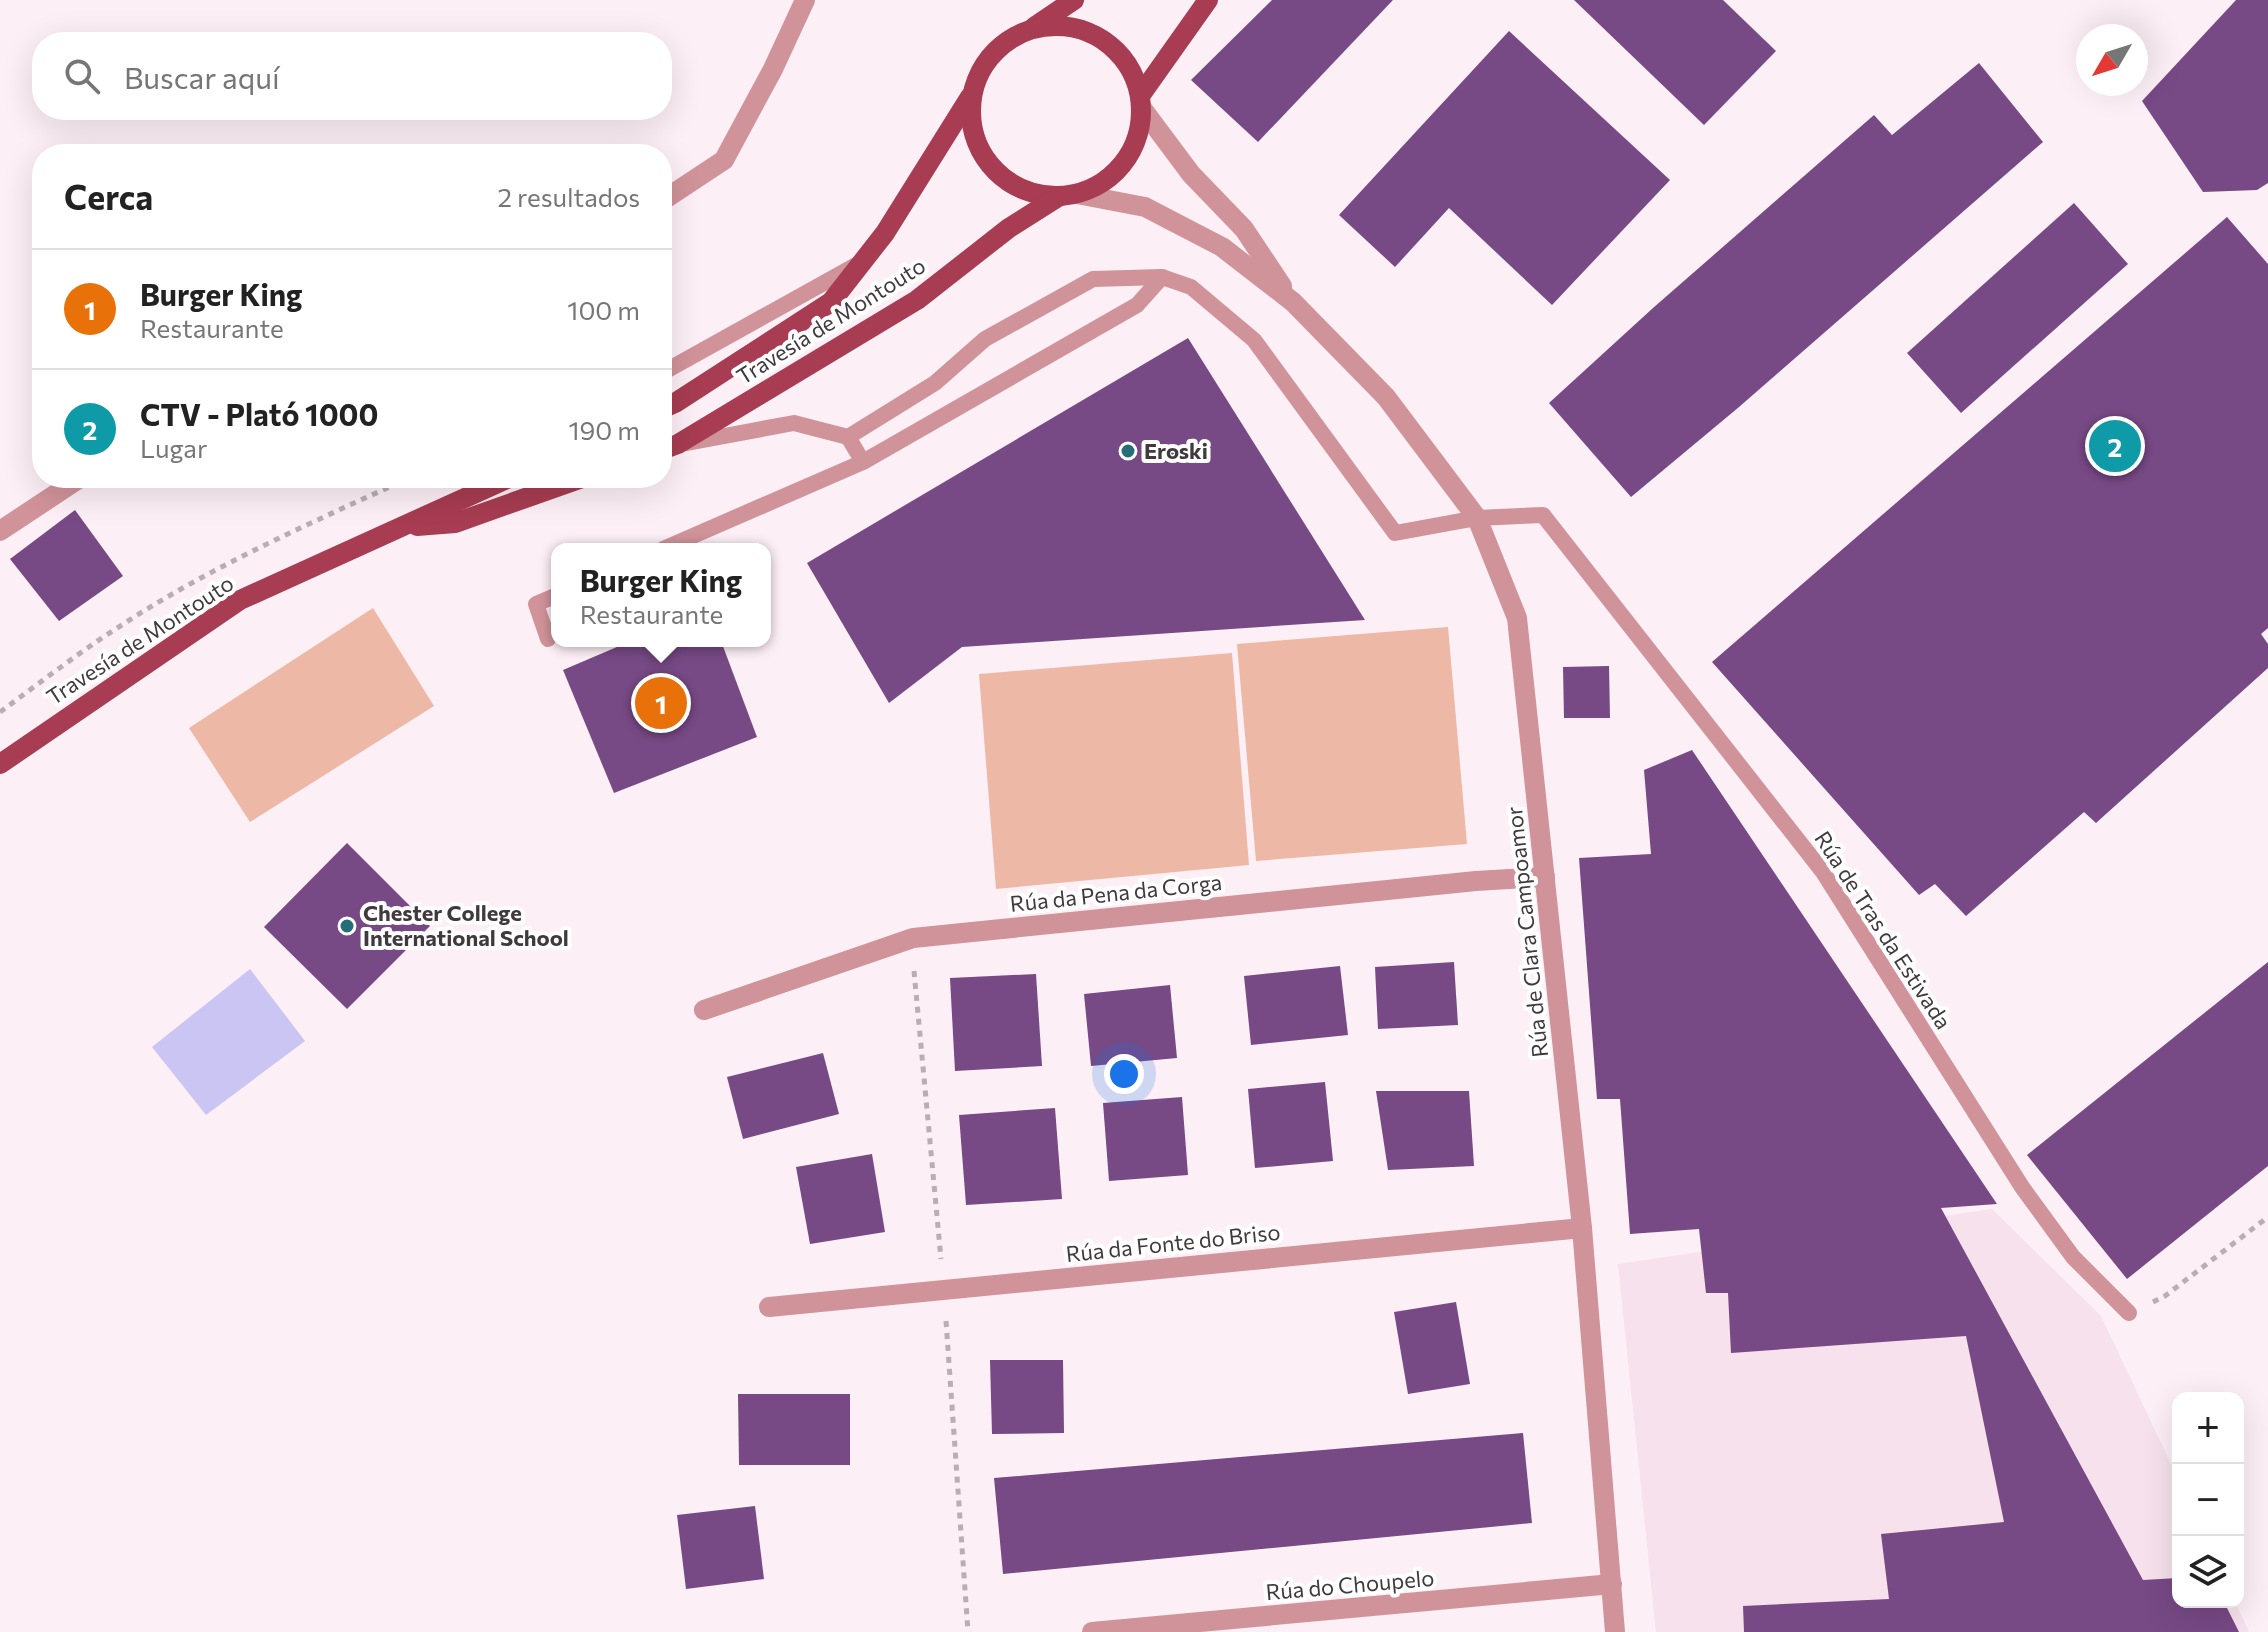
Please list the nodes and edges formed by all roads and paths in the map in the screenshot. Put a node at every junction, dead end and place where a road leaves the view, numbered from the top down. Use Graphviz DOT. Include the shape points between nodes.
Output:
graph roads {
  1 [pos="805,0"];
  2 [pos="1074,0"];
  3 [pos="1208,0"];
  4 [pos="1031,29"];
  5 [pos="972,94"];
  6 [pos="1140,102"];
  7 [pos="672,194"];
  8 [pos="1067,195"];
  9 [pos="867,259"];
  10 [pos="1162,277"];
  11 [pos="1293,302"];
  12 [pos="672,367"];
  13 [pos="672,404"];
  14 [pos="848,437"];
  15 [pos="672,446"];
  16 [pos="672,447"];
  17 [pos="863,462"];
  18 [pos="65,488"];
  19 [pos="487,488"];
  20 [pos="554,488"];
  21 [pos="1477,518"];
  22 [pos="401,528"];
  23 [pos="0,531"];
  24 [pos="677,543"];
  25 [pos="551,598"];
  26 [pos="548,639"];
  27 [pos="0,764"];
  28 [pos="1545,877"];
  29 [pos="704,1010"];
  30 [pos="2268,1217"];
  31 [pos="1582,1228"];
  32 [pos="769,1307"];
  33 [pos="2129,1313"];
  34 [pos="1612,1584"];
  35 [pos="1092,1632"];
  36 [pos="1615,1632"];
  1 -- 7 [label="street" via="724,160"];
  2 -- 4 [label="main road, Travesía de Montouto"];
  3 -- 6 [label="main road, Travesía de Montouto"];
  4 -- 5 [label="main road, Travesía de Montouto" via="993,53"];
  4 -- 6 [label="main road, Travesía de Montouto" via="1066,27 1100,38 1133,73"];
  5 -- 8 [label="main road, Travesía de Montouto" via="977,144 991,165 1010,183 1033,193"];
  5 -- 9 [label="main road, Travesía de Montouto"];
  6 -- 8 [label="main road, Travesía de Montouto" via="1131,152 1098,185"];
  6 -- 11 [label="street" via="1191,174 1244,229"];
  8 -- 11 [label="street" via="1145,207 1222,247"];
  8 -- 15 [label="main road, Travesía de Montouto" via="1009,228 917,300"];
  9 -- 12 [label="lane"];
  9 -- 13 [label="main road, Travesía de Montouto" via="831,302"];
  10 -- 14 [label="lane" via="1093,279 985,339 935,383"];
  10 -- 17 [label="lane" via="1137,305"];
  10 -- 21 [label="lane" via="1191,287 1254,340 1395,533"];
  11 -- 21 [label="street, Rúa de Clara Campoamor" via="1386,397"];
  14 -- 16 [label="lane" via="794,423"];
  14 -- 17 [label="lane"];
  17 -- 24 [label="lane"];
  18 -- 23 [label="street"];
  19 -- 22 [label="main road, Travesía de Montouto"];
  20 -- 22 [label="main road, Travesía de Montouto" via="455,523"];
  21 -- 28 [label="street, Rúa de Clara Campoamor" via="1517,618"];
  21 -- 33 [label="lane, Rúa de Tras da Estivada" via="1543,515 1823,872 2022,1187 2073,1257"];
  22 -- 27 [label="main road, Travesía de Montouto" via="240,600"];
  25 -- 26 [label="lane" via="536,604"];
  28 -- 29 [label="street, Rúa da Pena da Corga" via="913,938"];
  28 -- 31 [label="street, Rúa de Clara Campoamor"];
  30 -- 33 [label="path" via="2165,1296"];
  31 -- 32 [label="street, Rúa da Fonte do Briso"];
  31 -- 34 [label="street, Rúa de Clara Campoamor"];
  34 -- 35 [label="street, Rúa do Choupelo"];
  34 -- 36 [label="street, Rúa de Clara Campoamor"];
}
